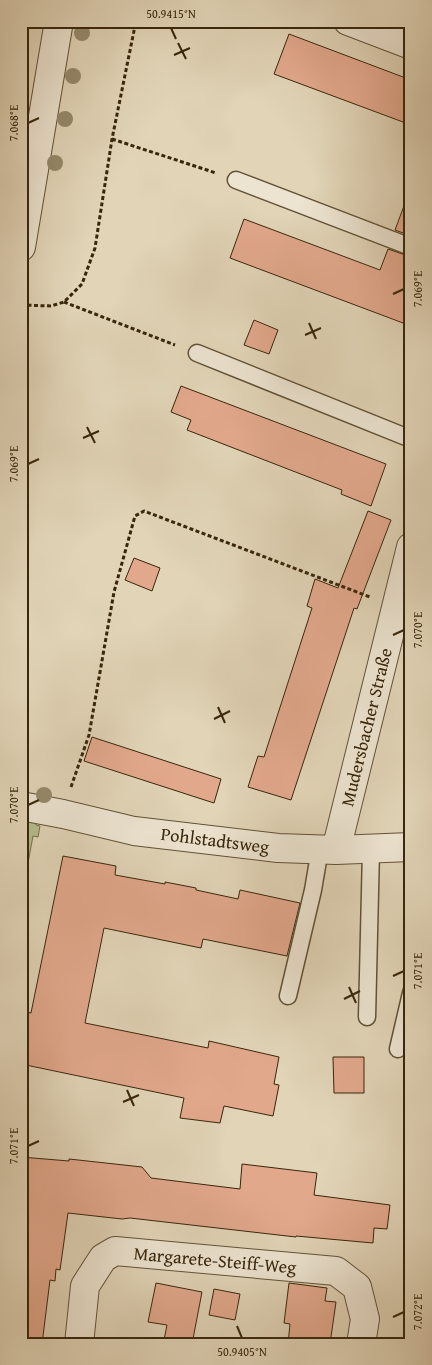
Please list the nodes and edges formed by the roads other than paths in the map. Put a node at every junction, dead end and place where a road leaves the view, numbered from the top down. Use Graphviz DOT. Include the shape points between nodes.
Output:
graph roads {
  1 [pos="59,21"];
  2 [pos="348,21"];
  3 [pos="411,45"];
  4 [pos="236,180"];
  5 [pos="21,247"];
  6 [pos="411,247"];
  7 [pos="197,353"];
  8 [pos="411,439"];
  9 [pos="411,547"];
  10 [pos="21,806"];
  11 [pos="411,847"];
  12 [pos="328,850"];
  13 [pos="371,850"];
  14 [pos="411,993"];
  15 [pos="288,996"];
  16 [pos="367,1017"];
  17 [pos="398,1049"];
  18 [pos="79,1344"];
  19 [pos="361,1344"];
  1 -- 5 [label="street"];
  2 -- 3 [label="street"];
  4 -- 6 [label="lane"];
  7 -- 8 [label="lane"];
  9 -- 12 [label="street, Mudersbacher Straße"];
  10 -- 12 [label="street, Pohlstadtsweg" via="134,831 278,848"];
  11 -- 13 [label="street, Pohlstadtsweg"];
  12 -- 13 [label="street, Pohlstadtsweg"];
  12 -- 15 [label="lane" via="312,890"];
  13 -- 16 [label="lane"];
  14 -- 17 [label="lane"];
  18 -- 19 [label="street, Margarete-Steiff-Weg" via="85,1286 103,1258 115,1250 336,1271 357,1287 364,1319"];
}
